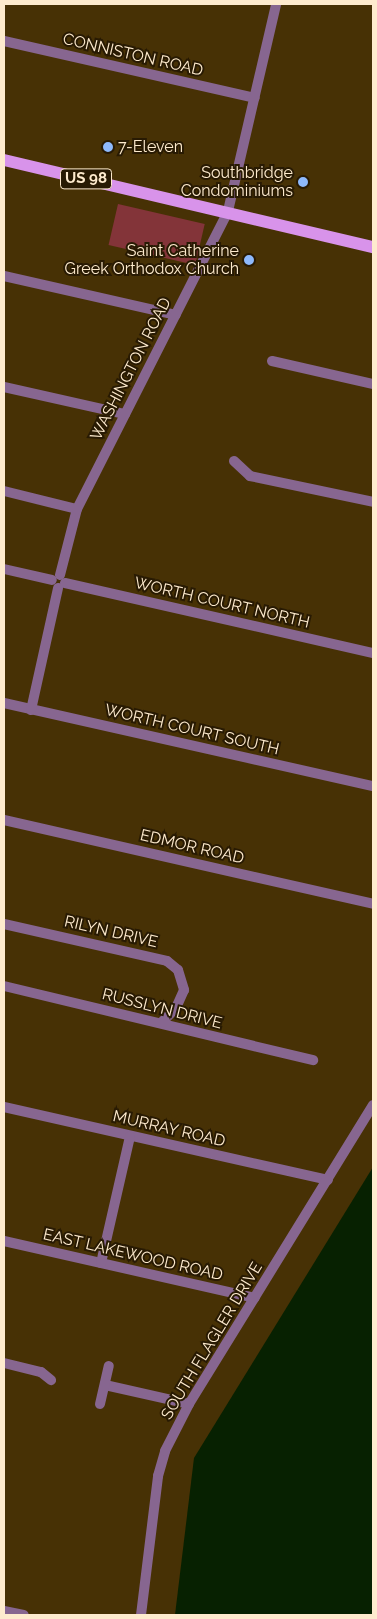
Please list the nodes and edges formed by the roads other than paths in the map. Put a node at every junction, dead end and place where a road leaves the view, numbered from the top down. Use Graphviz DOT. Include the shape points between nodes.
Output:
graph roads {
  1 [pos="276,4"];
  2 [pos="4,41"];
  3 [pos="255,98"];
  4 [pos="4,160"];
  5 [pos="228,211"];
  6 [pos="373,247"];
  7 [pos="4,276"];
  8 [pos="176,315"];
  9 [pos="272,361"];
  10 [pos="373,384"];
  11 [pos="4,387"];
  12 [pos="125,414"];
  13 [pos="234,461"];
  14 [pos="4,491"];
  15 [pos="373,502"];
  16 [pos="76,510"];
  17 [pos="4,569"];
  18 [pos="59,582"];
  19 [pos="373,653"];
  20 [pos="4,703"];
  21 [pos="31,710"];
  22 [pos="373,786"];
  23 [pos="4,820"];
  24 [pos="373,904"];
  25 [pos="4,924"];
  26 [pos="4,986"];
  27 [pos="162,1022"];
  28 [pos="313,1060"];
  29 [pos="373,1105"];
  30 [pos="4,1107"];
  31 [pos="130,1136"];
  32 [pos="328,1180"];
  33 [pos="4,1241"];
  34 [pos="101,1263"];
  35 [pos="255,1298"];
  36 [pos="4,1363"];
  37 [pos="109,1366"];
  38 [pos="51,1380"];
  39 [pos="105,1385"];
  40 [pos="100,1404"];
  41 [pos="189,1404"];
  42 [pos="4,1611"];
  43 [pos="24,1615"];
  44 [pos="141,1615"];
  1 -- 3 [label="street, WASHINGTON ROAD"];
  2 -- 3 [label="street, CONNISTON ROAD"];
  3 -- 5 [label="street, WASHINGTON ROAD"];
  4 -- 5 [label="main road, US 98"];
  5 -- 6 [label="main road, US 98"];
  5 -- 8 [label="street, WASHINGTON ROAD"];
  7 -- 8 [label="street"];
  8 -- 12 [label="street, WASHINGTON ROAD"];
  9 -- 10 [label="street"];
  11 -- 12 [label="street"];
  12 -- 16 [label="street, WASHINGTON ROAD"];
  13 -- 15 [label="street" via="250,476"];
  14 -- 16 [label="street"];
  16 -- 18 [label="street, WASHINGTON ROAD"];
  17 -- 18 [label="street, WORTH COURT NORTH"];
  18 -- 19 [label="street, WORTH COURT NORTH"];
  18 -- 21 [label="street, WASHINGTON ROAD"];
  20 -- 21 [label="street, WORTH COURT SOUTH"];
  21 -- 22 [label="street, WORTH COURT SOUTH"];
  23 -- 24 [label="street, EDMOR ROAD"];
  25 -- 27 [label="street, RILYN DRIVE" via="168,961 178,970 184,990 176,1008"];
  26 -- 27 [label="street, RUSSLYN DRIVE"];
  27 -- 28 [label="street, RUSSLYN DRIVE"];
  29 -- 32 [label="street, SOUTH FLAGLER DRIVE"];
  30 -- 31 [label="street, MURRAY ROAD"];
  31 -- 32 [label="street, MURRAY ROAD"];
  31 -- 34 [label="street"];
  32 -- 35 [label="street, SOUTH FLAGLER DRIVE"];
  33 -- 34 [label="street, EAST LAKEWOOD ROAD"];
  34 -- 35 [label="street, EAST LAKEWOOD ROAD"];
  35 -- 41 [label="street, SOUTH FLAGLER DRIVE"];
  36 -- 38 [label="street" via="41,1372"];
  37 -- 39 [label="street"];
  39 -- 40 [label="street"];
  39 -- 41 [label="street"];
  41 -- 44 [label="street, SOUTH FLAGLER DRIVE" via="165,1451 158,1476"];
  42 -- 43 [label="street"];
}
